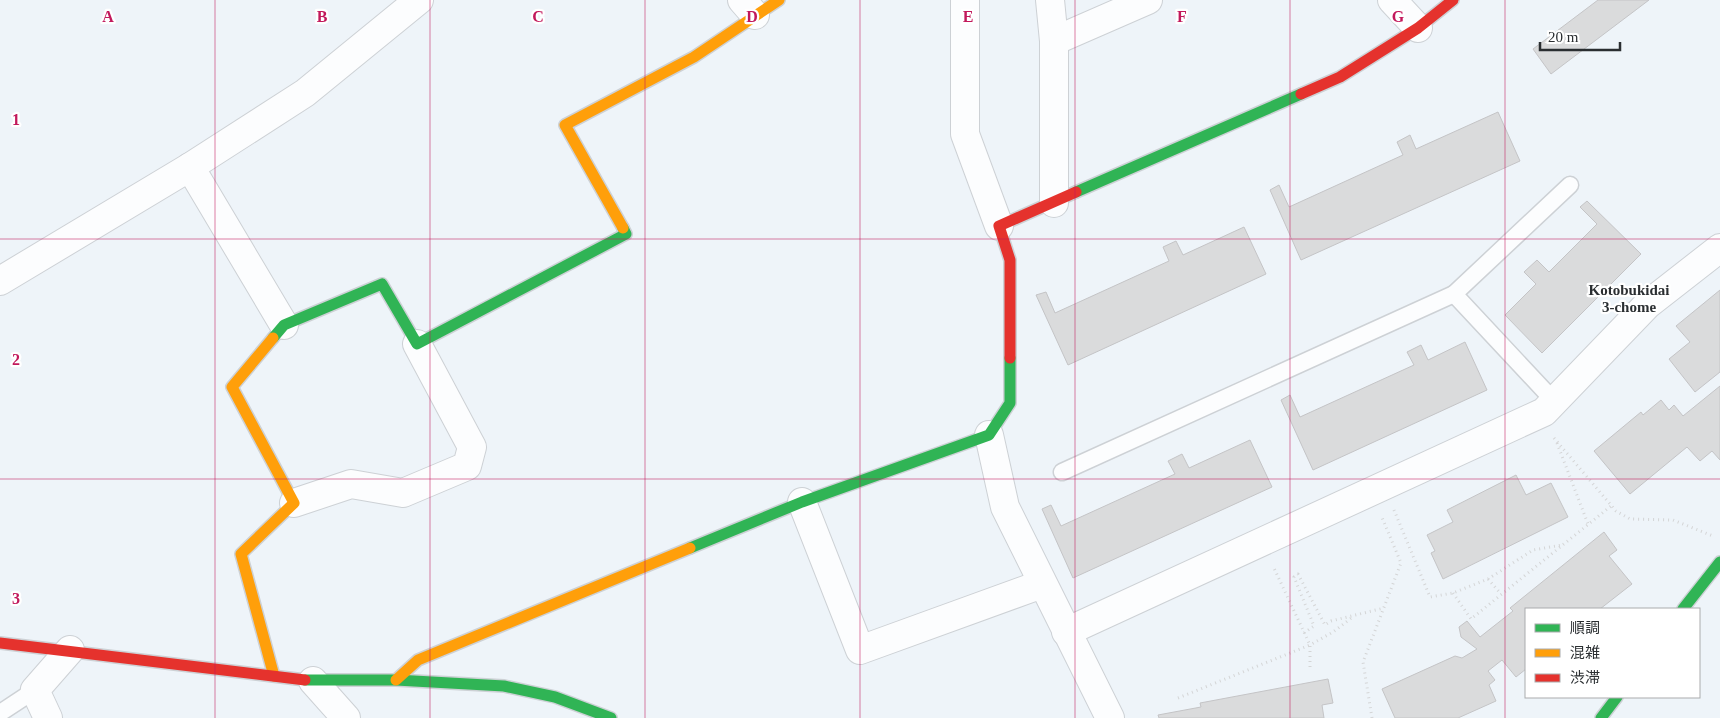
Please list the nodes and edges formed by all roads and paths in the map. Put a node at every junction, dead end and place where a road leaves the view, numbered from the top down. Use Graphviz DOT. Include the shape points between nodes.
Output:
graph roads {
  1 [pos="419,0"];
  2 [pos="779,0"];
  3 [pos="965,0"];
  4 [pos="1050,0"];
  5 [pos="1148,0"];
  6 [pos="1392,0"];
  7 [pos="1453,0"];
  8 [pos="749,7"];
  9 [pos="1418,28"];
  10 [pos="1054,41"];
  11 [pos="190,167"];
  12 [pos="1570,185"];
  13 [pos="1054,203"];
  14 [pos="999,226"];
  15 [pos="1720,248"];
  16 [pos="0,281"];
  17 [pos="1454,294"];
  18 [pos="284,325"];
  19 [pos="417,344"];
  20 [pos="1554,401"];
  21 [pos="1551,434"];
  22 [pos="989,435"];
  23 [pos="1555,439"];
  24 [pos="1062,472"];
  25 [pos="802,502"];
  26 [pos="294,503"];
  27 [pos="1392,505"];
  28 [pos="1611,506"];
  29 [pos="1379,510"];
  30 [pos="1588,524"];
  31 [pos="1715,537"];
  32 [pos="1562,545"];
  33 [pos="1270,559"];
  34 [pos="1720,562"];
  35 [pos="1488,579"];
  36 [pos="1042,584"];
  37 [pos="1453,593"];
  38 [pos="1501,594"];
  39 [pos="1384,608"];
  40 [pos="1684,608"];
  41 [pos="1356,615"];
  42 [pos="1066,632"];
  43 [pos="1304,633"];
  44 [pos="0,643"];
  45 [pos="1310,645"];
  46 [pos="70,650"];
  47 [pos="1310,667"];
  48 [pos="274,676"];
  49 [pos="396,680"];
  50 [pos="313,681"];
  51 [pos="34,690"];
  52 [pos="1178,698"];
  53 [pos="1616,698"];
  54 [pos="0,713"];
  55 [pos="48,718"];
  56 [pos="346,718"];
  57 [pos="611,718"];
  58 [pos="1110,718"];
  59 [pos="1372,718"];
  60 [pos="1601,718"];
  1 -- 11 [label="street" via="305,93"];
  2 -- 8 [label="street"];
  3 -- 14 [label="street" via="965,134"];
  4 -- 10 [label="street"];
  5 -- 10 [label="street"];
  6 -- 9 [label="street"];
  7 -- 9 [label="street"];
  8 -- 19 [label="street" via="694,57 565,125 626,234"];
  9 -- 13 [label="street" via="1340,77"];
  10 -- 13 [label="street"];
  11 -- 16 [label="street"];
  11 -- 18 [label="street"];
  12 -- 17 [label="lane"];
  13 -- 14 [label="street"];
  14 -- 22 [label="street" via="1010,260 1010,403"];
  15 -- 20 [label="street" via="1648,306"];
  17 -- 20 [label="lane"];
  17 -- 24 [label="lane"];
  18 -- 19 [label="street" via="382,284"];
  18 -- 26 [label="street" via="232,387"];
  19 -- 26 [label="street" via="472,448 467,466 403,493 351,484"];
  20 -- 42 [label="street" via="1544,412"];
  21 -- 23 [label="path"];
  22 -- 25 [label="street"];
  22 -- 36 [label="street" via="1005,507"];
  23 -- 28 [label="path"];
  23 -- 30 [label="path"];
  25 -- 36 [label="street" via="860,650"];
  25 -- 49 [label="street" via="418,660"];
  26 -- 48 [label="street" via="241,554"];
  27 -- 37 [label="path" via="1430,597"];
  28 -- 30 [label="path"];
  28 -- 31 [label="path" via="1630,519 1674,520"];
  29 -- 39 [label="path" via="1401,563"];
  30 -- 32 [label="path"];
  32 -- 35 [label="path" via="1533,550"];
  32 -- 38 [label="path"];
  33 -- 43 [label="path"];
  34 -- 40 [label="street"];
  35 -- 37 [label="path"];
  35 -- 38 [label="path"];
  36 -- 42 [label="street"];
  37 -- 38 [label="path" via="1471,619"];
  39 -- 41 [label="path"];
  39 -- 59 [label="path" via="1363,662"];
  41 -- 43 [label="path" via="1325,625 1298,574 1294,577 1314,626"];
  41 -- 45 [label="path"];
  42 -- 58 [label="street"];
  43 -- 45 [label="path"];
  44 -- 46 [label="street"];
  45 -- 47 [label="path"];
  45 -- 52 [label="path"];
  46 -- 48 [label="street"];
  46 -- 51 [label="street"];
  48 -- 50 [label="street"];
  49 -- 50 [label="street"];
  49 -- 57 [label="street" via="504,686 555,696"];
  50 -- 56 [label="street"];
  51 -- 54 [label="lane"];
  51 -- 55 [label="street"];
  53 -- 60 [label="street"];
}
